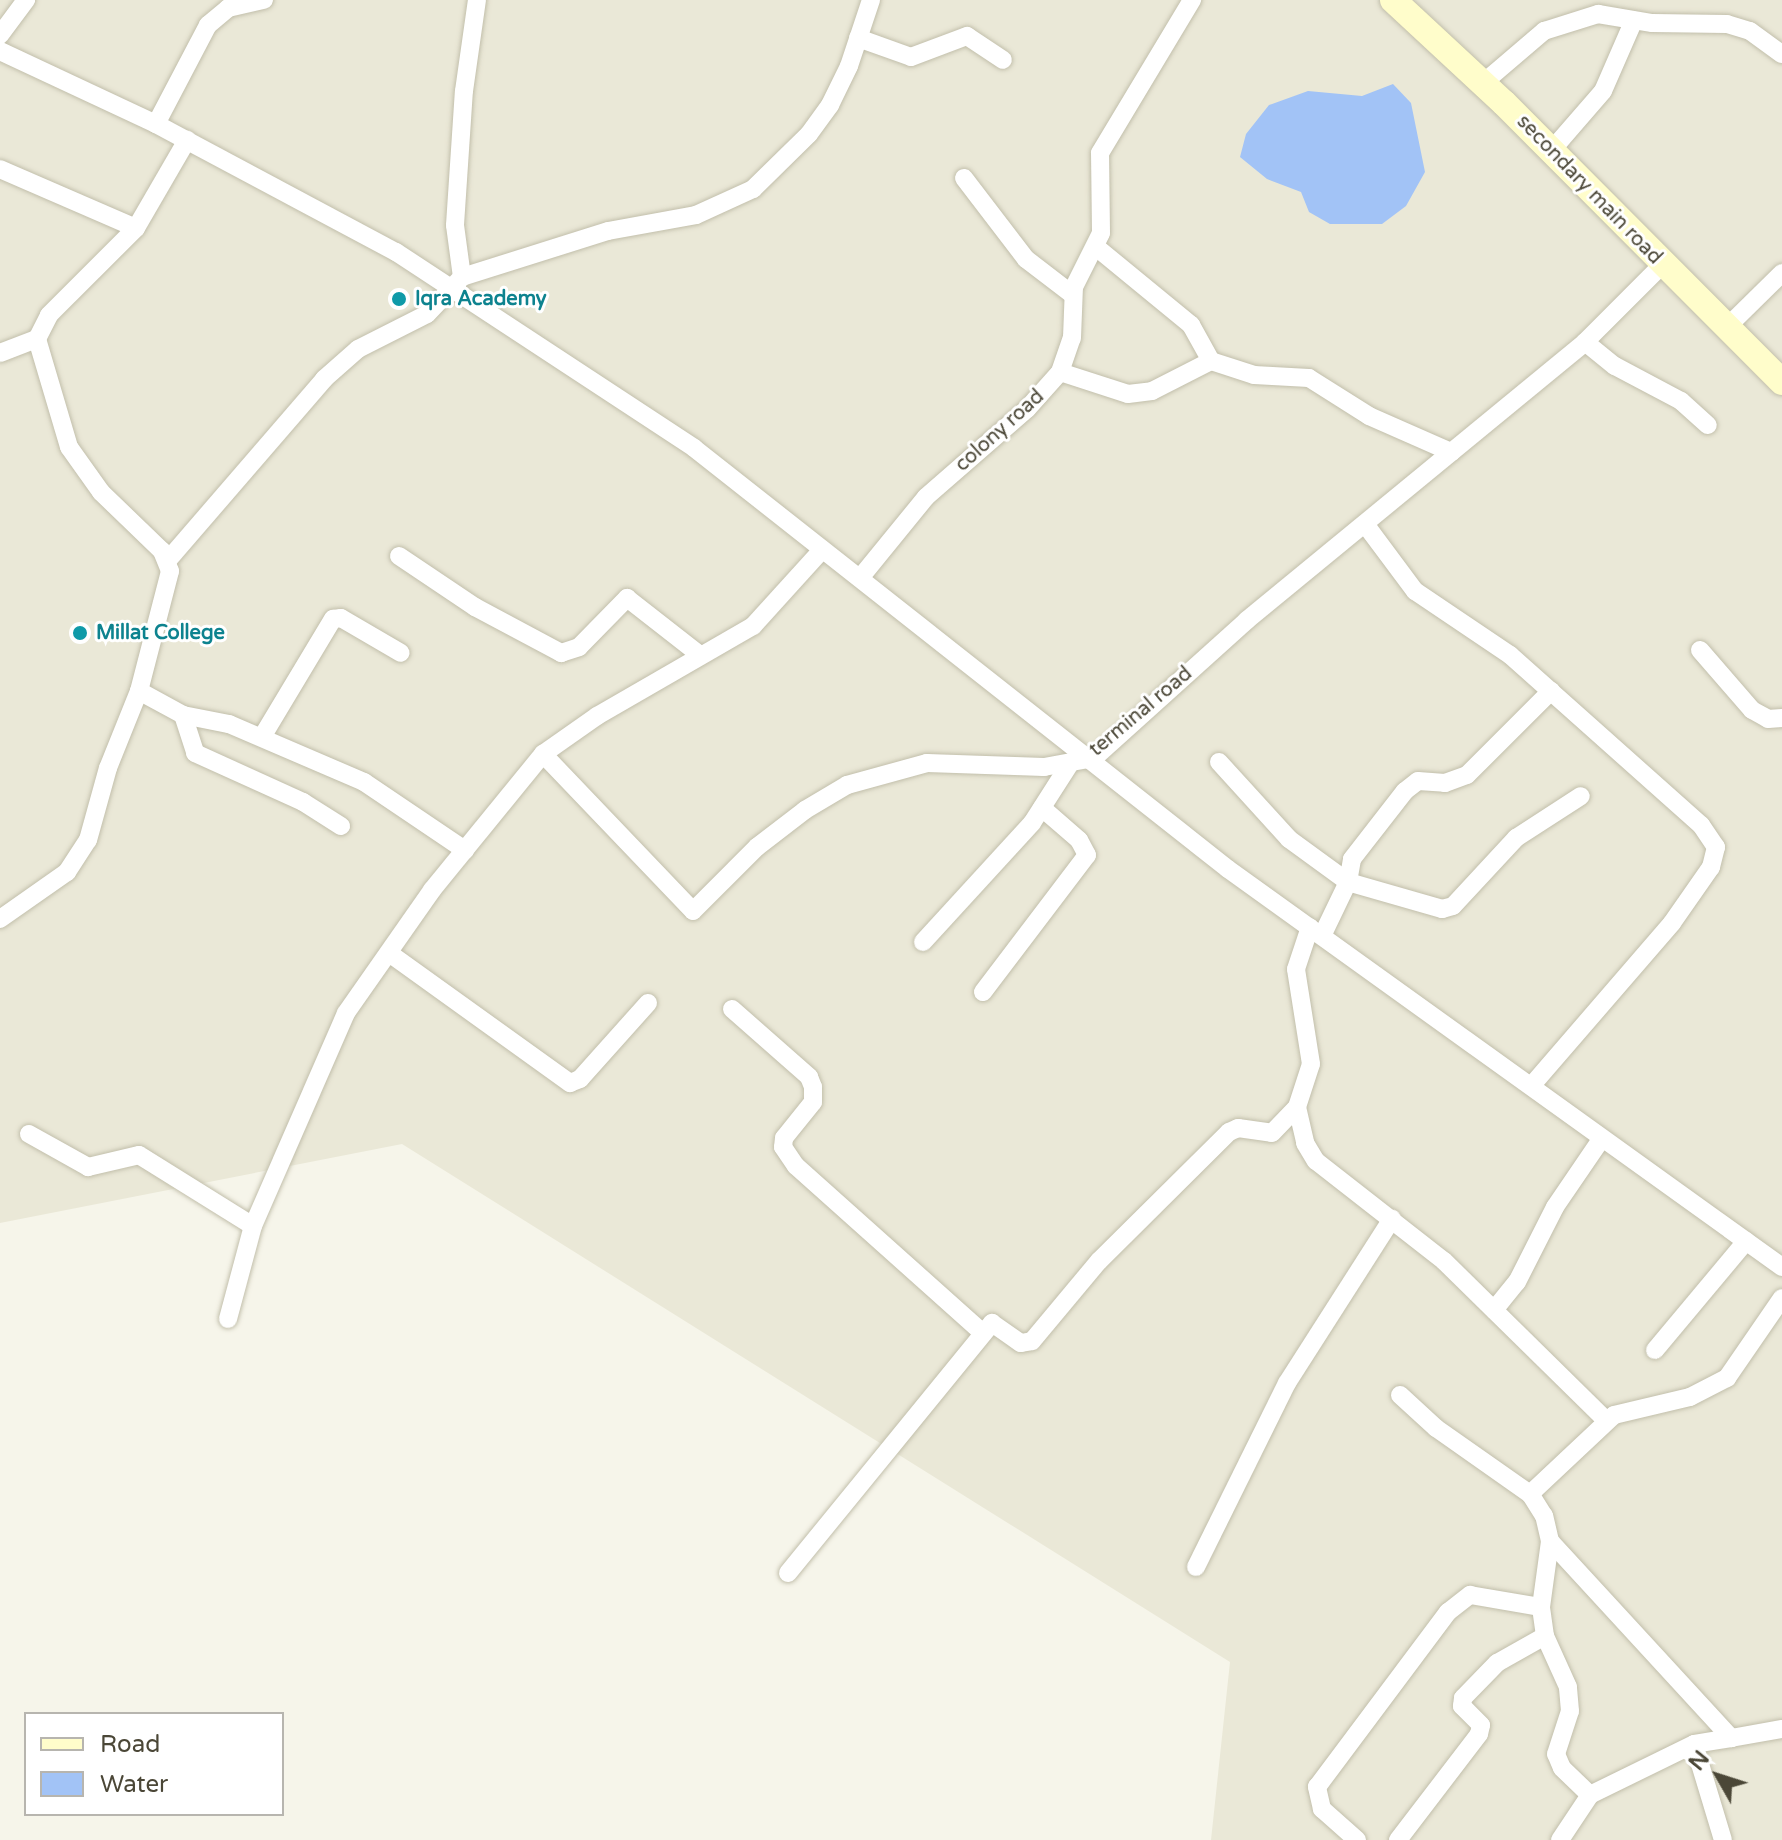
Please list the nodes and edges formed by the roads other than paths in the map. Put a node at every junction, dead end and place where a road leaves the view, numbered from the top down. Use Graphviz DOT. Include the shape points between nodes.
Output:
graph roads {
  1 [pos="26,0"];
  2 [pos="264,0"];
  3 [pos="477,0"];
  4 [pos="871,0"];
  5 [pos="1192,0"];
  6 [pos="1393,0"];
  7 [pos="1634,20"];
  8 [pos="0,35"];
  9 [pos="858,38"];
  10 [pos="0,51"];
  11 [pos="1782,54"];
  12 [pos="1003,60"];
  13 [pos="1482,84"];
  14 [pos="156,124"];
  15 [pos="187,140"];
  16 [pos="1551,151"];
  17 [pos="0,169"];
  18 [pos="964,178"];
  19 [pos="136,228"];
  20 [pos="1096,247"];
  21 [pos="1662,265"];
  22 [pos="1782,273"];
  23 [pos="458,282"];
  24 [pos="1073,295"];
  25 [pos="1725,329"];
  26 [pos="37,339"];
  27 [pos="1585,342"];
  28 [pos="0,353"];
  29 [pos="1211,361"];
  30 [pos="1060,372"];
  31 [pos="1782,382"];
  32 [pos="1708,425"];
  33 [pos="1451,452"];
  34 [pos="1365,524"];
  35 [pos="822,550"];
  36 [pos="399,556"];
  37 [pos="168,560"];
  38 [pos="860,578"];
  39 [pos="1700,650"];
  40 [pos="401,653"];
  41 [pos="700,655"];
  42 [pos="139,691"];
  43 [pos="1551,691"];
  44 [pos="183,715"];
  45 [pos="1782,718"];
  46 [pos="262,737"];
  47 [pos="543,754"];
  48 [pos="1094,758"];
  49 [pos="1071,762"];
  50 [pos="1219,762"];
  51 [pos="1581,796"];
  52 [pos="1042,808"];
  53 [pos="341,826"];
  54 [pos="465,850"];
  55 [pos="1348,882"];
  56 [pos="0,919"];
  57 [pos="1316,932"];
  58 [pos="923,942"];
  59 [pos="389,953"];
  60 [pos="983,992"];
  61 [pos="648,1003"];
  62 [pos="732,1009"];
  63 [pos="1533,1084"];
  64 [pos="1297,1107"];
  65 [pos="29,1134"];
  66 [pos="1602,1138"];
  67 [pos="1392,1219"];
  68 [pos="253,1226"];
  69 [pos="1746,1241"];
  70 [pos="1782,1267"];
  71 [pos="1782,1298"];
  72 [pos="1494,1310"];
  73 [pos="228,1319"];
  74 [pos="983,1333"];
  75 [pos="1655,1350"];
  76 [pos="1400,1395"];
  77 [pos="1607,1421"];
  78 [pos="1530,1494"];
  79 [pos="1550,1541"];
  80 [pos="1196,1567"];
  81 [pos="788,1573"];
  82 [pos="1541,1607"];
  83 [pos="1545,1636"];
  84 [pos="1782,1729"];
  85 [pos="1731,1738"];
  86 [pos="1694,1744"];
  87 [pos="1590,1795"];
  88 [pos="1722,1839"];
  89 [pos="1357,1840"];
  90 [pos="1398,1840"];
  91 [pos="1560,1840"];
  1 -- 8 [label="street"];
  2 -- 14 [label="street" via="218,14 198,40"];
  3 -- 23 [label="street" via="464,91 455,225"];
  4 -- 9 [label="street"];
  5 -- 20 [label="street, colony road" via="1100,153 1102,220"];
  6 -- 13 [label="main road, secondary main road"];
  7 -- 11 [label="street" via="1727,24 1750,31"];
  7 -- 13 [label="street" via="1598,14 1544,31"];
  7 -- 16 [label="street" via="1603,91"];
  9 -- 12 [label="street" via="911,57 967,36"];
  9 -- 23 [label="street" via="830,105 809,134 753,189 696,215 608,231"];
  10 -- 14 [label="street"];
  13 -- 16 [label="main road, secondary main road"];
  14 -- 15 [label="street"];
  15 -- 19 [label="street"];
  15 -- 23 [label="street"];
  16 -- 21 [label="main road, secondary main road"];
  17 -- 19 [label="street"];
  18 -- 24 [label="street" via="1026,259"];
  19 -- 26 [label="street" via="49,315"];
  20 -- 24 [label="street, colony road"];
  20 -- 29 [label="street" via="1191,325"];
  21 -- 25 [label="main road, secondary main road"];
  21 -- 27 [label="street, terminal road"];
  22 -- 25 [label="street"];
  23 -- 35 [label="street" via="694,448"];
  23 -- 37 [label="street" via="427,314 358,349 324,379"];
  24 -- 30 [label="street, colony road" via="1072,338"];
  25 -- 31 [label="main road, secondary main road"];
  26 -- 28 [label="street"];
  26 -- 37 [label="street" via="69,447 101,492"];
  27 -- 32 [label="street" via="1615,366 1681,401"];
  27 -- 33 [label="street, terminal road"];
  29 -- 30 [label="street" via="1140,394"];
  29 -- 33 [label="street" via="1254,375 1309,378 1362,412"];
  30 -- 38 [label="street, colony road" via="1027,409 926,497"];
  33 -- 34 [label="street, terminal road"];
  34 -- 43 [label="street" via="1415,591 1510,655"];
  34 -- 48 [label="street, terminal road" via="1247,620"];
  35 -- 38 [label="street"];
  35 -- 41 [label="street" via="753,626"];
  36 -- 41 [label="street" via="475,607 561,653 579,647 627,598"];
  37 -- 42 [label="street" via="169,583"];
  38 -- 48 [label="street"];
  39 -- 45 [label="street" via="1760,717"];
  40 -- 46 [label="street" via="341,618 333,619"];
  41 -- 47 [label="street"];
  42 -- 44 [label="street"];
  42 -- 56 [label="street" via="78,857 52,884"];
  43 -- 55 [label="street" via="1467,775 1445,783 1418,781 1405,791 1358,850"];
  43 -- 63 [label="street" via="1701,825 1716,847 1711,867 1672,923"];
  44 -- 46 [label="street"];
  44 -- 53 [label="street" via="195,753 292,797"];
  46 -- 54 [label="street" via="364,782"];
  47 -- 49 [label="street, terminal road" via="693,911 757,847 847,785 927,763 1044,767"];
  47 -- 54 [label="street"];
  48 -- 49 [label="street, terminal road"];
  48 -- 57 [label="street" via="1228,869"];
  49 -- 52 [label="street"];
  50 -- 55 [label="street" via="1289,839"];
  51 -- 55 [label="street" via="1516,838 1448,908"];
  52 -- 58 [label="street"];
  52 -- 60 [label="street" via="1079,840 1087,855"];
  54 -- 59 [label="street"];
  55 -- 57 [label="street"];
  57 -- 63 [label="street"];
  57 -- 64 [label="street" via="1296,969 1311,1064"];
  59 -- 61 [label="street" via="570,1083 580,1079"];
  59 -- 68 [label="street" via="346,1013"];
  62 -- 74 [label="street" via="813,1087 813,1102 784,1138 783,1147 796,1166"];
  63 -- 66 [label="street"];
  64 -- 67 [label="street" via="1305,1143 1316,1161"];
  64 -- 74 [label="street" via="1272,1133 1238,1128 1229,1132 1099,1261 1032,1341 1021,1343 993,1322"];
  65 -- 68 [label="street" via="88,1167 139,1155"];
  66 -- 69 [label="street"];
  66 -- 72 [label="street" via="1555,1207 1517,1282"];
  67 -- 72 [label="street"];
  67 -- 80 [label="street" via="1281,1393"];
  68 -- 73 [label="street"];
  69 -- 70 [label="street"];
  69 -- 75 [label="street"];
  71 -- 77 [label="street" via="1727,1378 1690,1397"];
  72 -- 77 [label="street"];
  74 -- 81 [label="street"];
  76 -- 78 [label="street" via="1436,1428"];
  77 -- 78 [label="street"];
  78 -- 79 [label="street" via="1544,1516"];
  79 -- 82 [label="street"];
  79 -- 85 [label="street"];
  82 -- 83 [label="street"];
  82 -- 89 [label="street" via="1470,1595 1441,1620 1317,1787 1322,1809"];
  83 -- 87 [label="street" via="1568,1687 1570,1711 1557,1743 1558,1762"];
  83 -- 90 [label="street" via="1497,1663 1463,1698 1462,1706 1481,1725 1479,1734"];
  84 -- 85 [label="street"];
  85 -- 86 [label="street"];
  86 -- 87 [label="street"];
  86 -- 88 [label="street"];
  87 -- 91 [label="street"];
}
